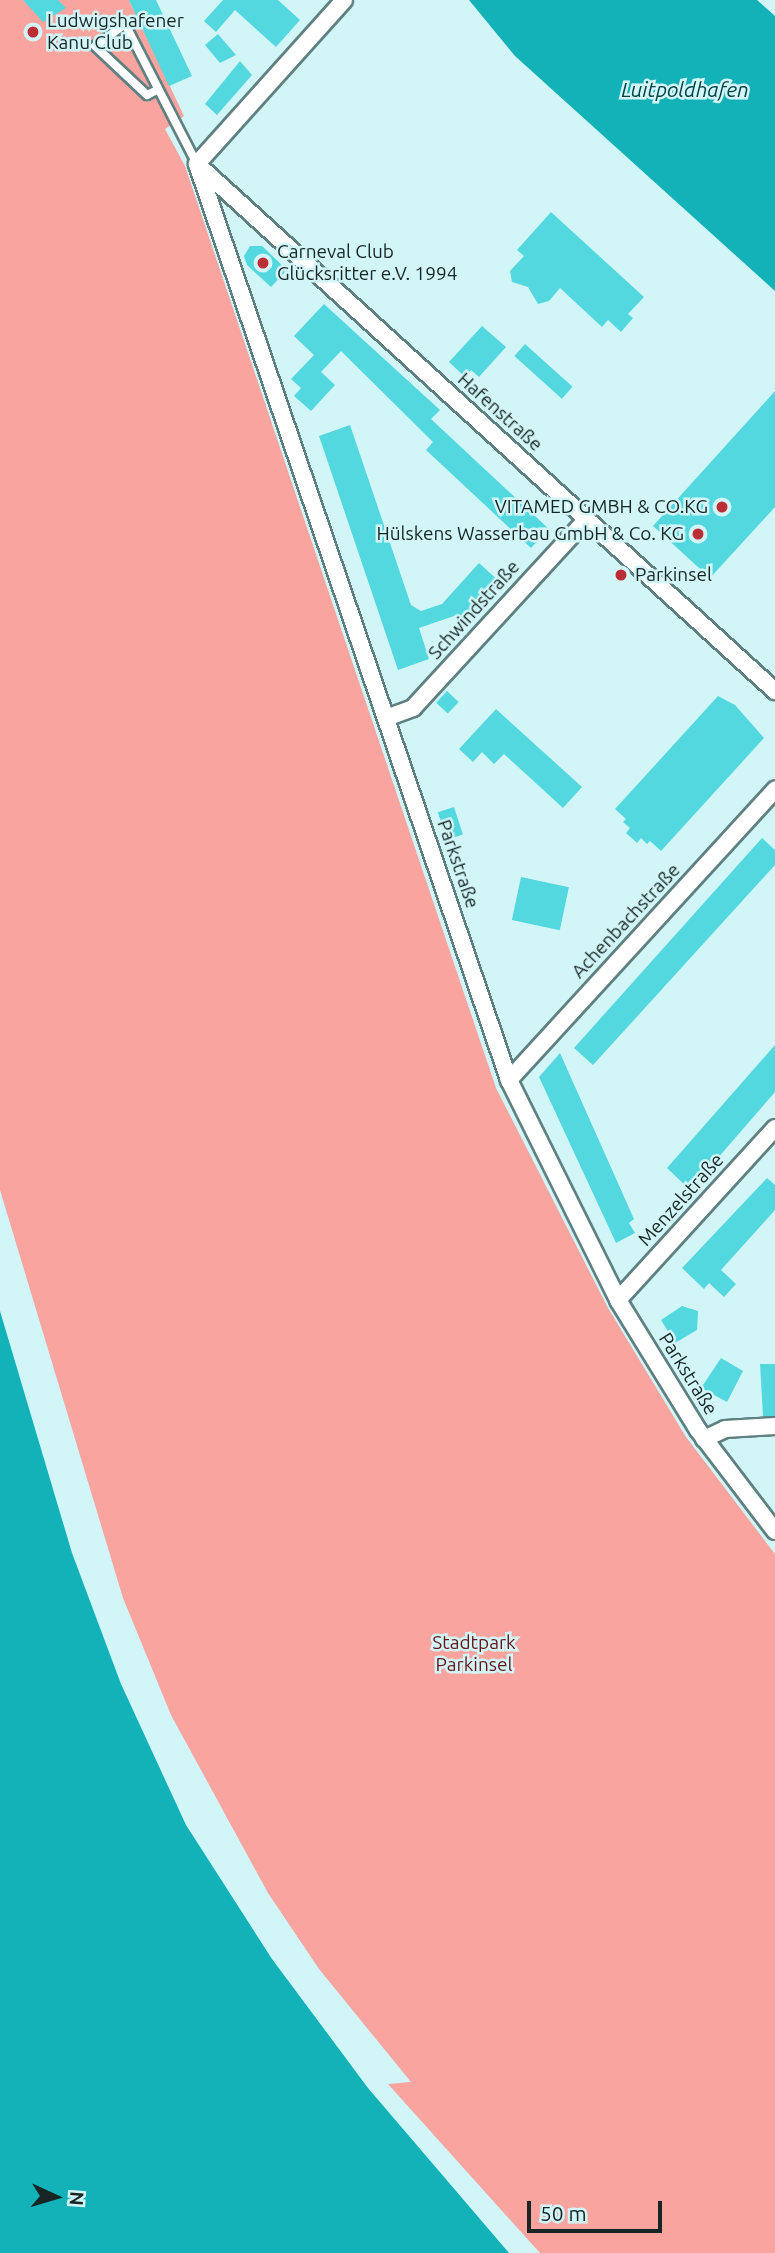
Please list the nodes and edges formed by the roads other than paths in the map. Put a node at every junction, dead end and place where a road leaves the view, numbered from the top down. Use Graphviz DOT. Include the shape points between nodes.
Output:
graph roads {
  1 [pos="344,0"];
  2 [pos="157,90"];
  3 [pos="197,163"];
  4 [pos="586,520"];
  5 [pos="775,691"];
  6 [pos="386,718"];
  7 [pos="775,790"];
  8 [pos="509,1080"];
  9 [pos="775,1128"];
  10 [pos="618,1300"];
  11 [pos="775,1426"];
  12 [pos="704,1439"];
  13 [pos="775,1531"];
  1 -- 3 [label="street"];
  2 -- 2 [label="lane" via="147,95 95,46 124,24"];
  2 -- 3 [label="lane"];
  3 -- 4 [label="street, Hafenstraße"];
  3 -- 6 [label="street, Parkstraße"];
  4 -- 5 [label="street, Hafenstraße"];
  4 -- 6 [label="street, Schwindstraße" via="413,708"];
  6 -- 8 [label="street, Parkstraße"];
  7 -- 8 [label="street, Achenbachstraße"];
  8 -- 10 [label="street, Parkstraße"];
  9 -- 10 [label="street, Menzelstraße"];
  10 -- 12 [label="street, Parkstraße"];
  11 -- 12 [label="street" via="725,1429"];
  12 -- 13 [label="street, Parkstraße"];
}
